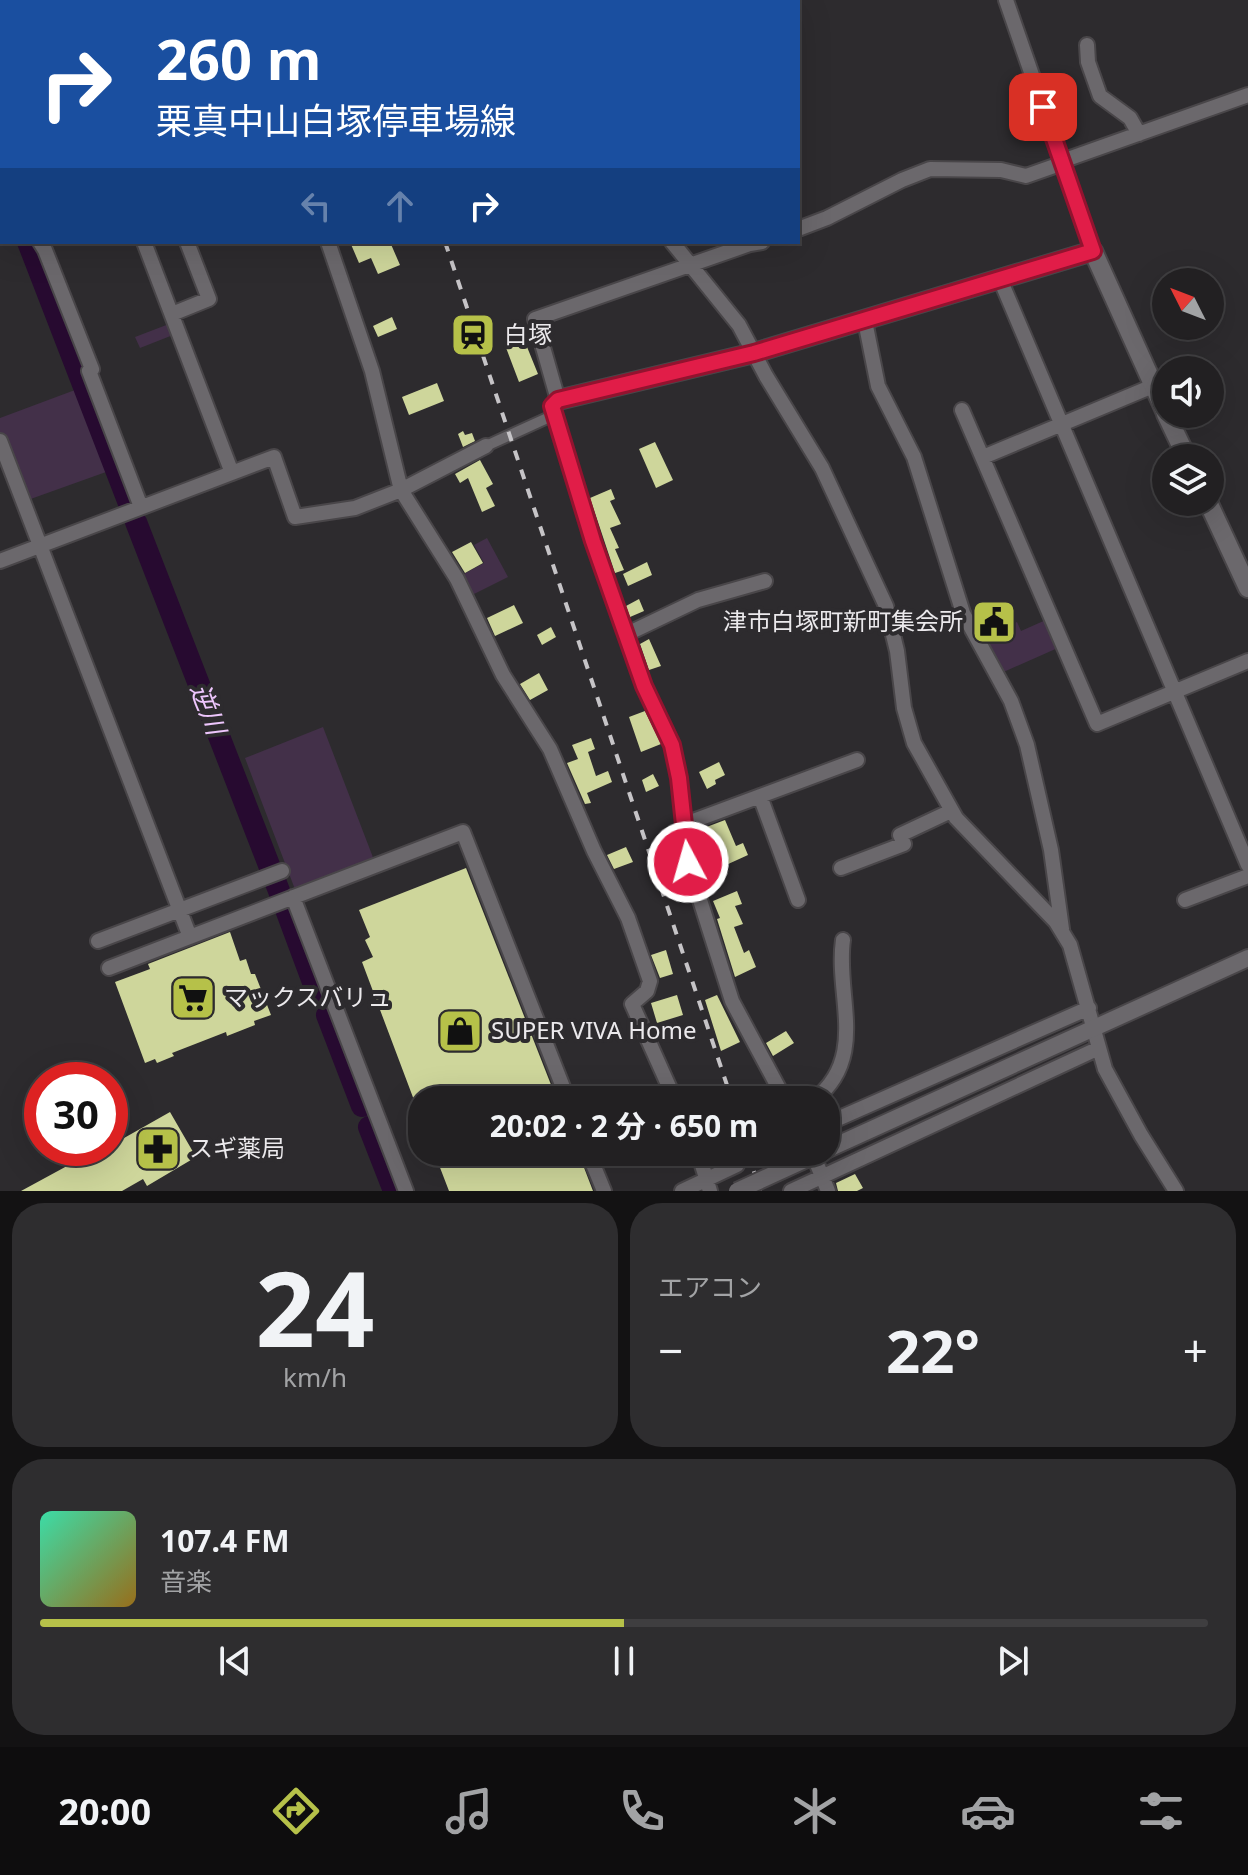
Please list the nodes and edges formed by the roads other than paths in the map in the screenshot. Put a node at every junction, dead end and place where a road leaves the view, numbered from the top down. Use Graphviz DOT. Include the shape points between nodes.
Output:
graph roads {
  1 [pos="1006,0"];
  2 [pos="1087,45"];
  3 [pos="1248,95"];
  4 [pos="1139,134"];
  5 [pos="1062,162"];
  6 [pos="800,228"];
  7 [pos="41,244"];
  8 [pos="145,244"];
  9 [pos="188,244"];
  10 [pos="329,244"];
  11 [pos="674,244"];
  12 [pos="750,244"];
  13 [pos="1093,251"];
  14 [pos="690,266"];
  15 [pos="1000,279"];
  16 [pos="172,314"];
  17 [pos="865,321"];
  18 [pos="754,353"];
  19 [pos="1152,384"];
  20 [pos="1152,386"];
  21 [pos="556,408"];
  22 [pos="962,410"];
  23 [pos="1061,425"];
  24 [pos="0,441"];
  25 [pos="486,446"];
  26 [pos="983,457"];
  27 [pos="232,473"];
  28 [pos="401,490"];
  29 [pos="141,507"];
  30 [pos="1215,516"];
  31 [pos="39,545"];
  32 [pos="0,561"];
  33 [pos="765,581"];
  34 [pos="1248,588"];
  35 [pos="627,634"];
  36 [pos="1248,661"];
  37 [pos="1173,692"];
  38 [pos="857,760"];
  39 [pos="760,796"];
  40 [pos="951,811"];
  41 [pos="685,824"];
  42 [pos="1248,865"];
  43 [pos="841,868"];
  44 [pos="282,871"];
  45 [pos="1248,876"];
  46 [pos="293,897"];
  47 [pos="798,900"];
  48 [pos="1185,900"];
  49 [pos="179,908"];
  50 [pos="1063,933"];
  51 [pos="190,937"];
  52 [pos="843,940"];
  53 [pos="98,941"];
  54 [pos="1248,958"];
  55 [pos="109,968"];
  56 [pos="1089,1008"];
  57 [pos="1094,1028"];
  58 [pos="1099,1048"];
  59 [pos="563,1086"];
  60 [pos="669,1086"];
  61 [pos="778,1086"];
  62 [pos="826,1086"];
  63 [pos="840,1118"];
  64 [pos="840,1144"];
  65 [pos="594,1166"];
  66 [pos="736,1166"];
  67 [pos="791,1166"];
  68 [pos="818,1166"];
  69 [pos="822,1176"];
  70 [pos="708,1185"];
  71 [pos="406,1191"];
  72 [pos="604,1191"];
  73 [pos="682,1191"];
  74 [pos="737,1191"];
  75 [pos="791,1191"];
  76 [pos="828,1191"];
  77 [pos="1176,1191"];
  1 -- 5 [label="street"];
  2 -- 4 [label="street" via="1100,96 1130,118"];
  3 -- 4 [label="street"];
  4 -- 5 [label="street"];
  5 -- 6 [label="street" via="1026,176 1001,170 930,169"];
  5 -- 13 [label="street"];
  7 -- 29 [label="street"];
  8 -- 16 [label="street"];
  9 -- 16 [label="street" via="209,299"];
  10 -- 28 [label="street" via="372,371"];
  11 -- 14 [label="street"];
  12 -- 14 [label="street"];
  13 -- 15 [label="main road"];
  13 -- 19 [label="main road"];
  14 -- 18 [label="street" via="739,325"];
  14 -- 21 [label="street" via="535,319"];
  15 -- 17 [label="main road"];
  15 -- 23 [label="street"];
  16 -- 27 [label="street"];
  17 -- 18 [label="main road"];
  17 -- 50 [label="street" via="878,386 914,457 963,613 1011,701 1027,745"];
  18 -- 21 [label="main road"];
  18 -- 40 [label="street" via="822,468 879,588 895,640 914,743"];
  20 -- 23 [label="street"];
  21 -- 25 [label="street"];
  21 -- 35 [label="street" via="593,541"];
  22 -- 26 [label="street"];
  23 -- 26 [label="street"];
  23 -- 37 [label="street"];
  24 -- 31 [label="street"];
  25 -- 28 [label="street"];
  26 -- 37 [label="street" via="1097,724"];
  27 -- 28 [label="street" via="274,457 295,517 355,508"];
  27 -- 29 [label="street"];
  28 -- 60 [label="street" via="457,579 503,675 550,749 628,918 650,981 632,1004"];
  29 -- 31 [label="street"];
  30 -- 34 [label="main road"];
  31 -- 32 [label="street"];
  31 -- 49 [label="street"];
  33 -- 35 [label="street" via="698,600"];
  35 -- 41 [label="street" via="650,702 672,745"];
  36 -- 37 [label="street"];
  37 -- 42 [label="street"];
  38 -- 39 [label="street"];
  39 -- 41 [label="street"];
  39 -- 47 [label="street"];
  40 -- 43 [label="street" via="900,835 904,844"];
  40 -- 50 [label="street"];
  41 -- 61 [label="street" via="688,862 732,1001"];
  44 -- 49 [label="street"];
  45 -- 48 [label="street"];
  46 -- 51 [label="street"];
  46 -- 59 [label="street" via="463,832"];
  46 -- 71 [label="street"];
  49 -- 51 [label="street"];
  49 -- 53 [label="street"];
  50 -- 56 [label="street"];
  51 -- 55 [label="street"];
  52 -- 62 [label="street" via="847,1042 837,1072"];
  54 -- 57 [label="street"];
  56 -- 57 [label="street"];
  56 -- 63 [label="street"];
  57 -- 58 [label="street"];
  57 -- 64 [label="street"];
  58 -- 69 [label="street"];
  58 -- 77 [label="street" via="1112,1082"];
  65 -- 72 [label="street"];
  66 -- 70 [label="street"];
  67 -- 74 [label="street, bridge"];
  68 -- 69 [label="street"];
  69 -- 75 [label="street"];
  69 -- 76 [label="street"];
  70 -- 73 [label="street"];
}
